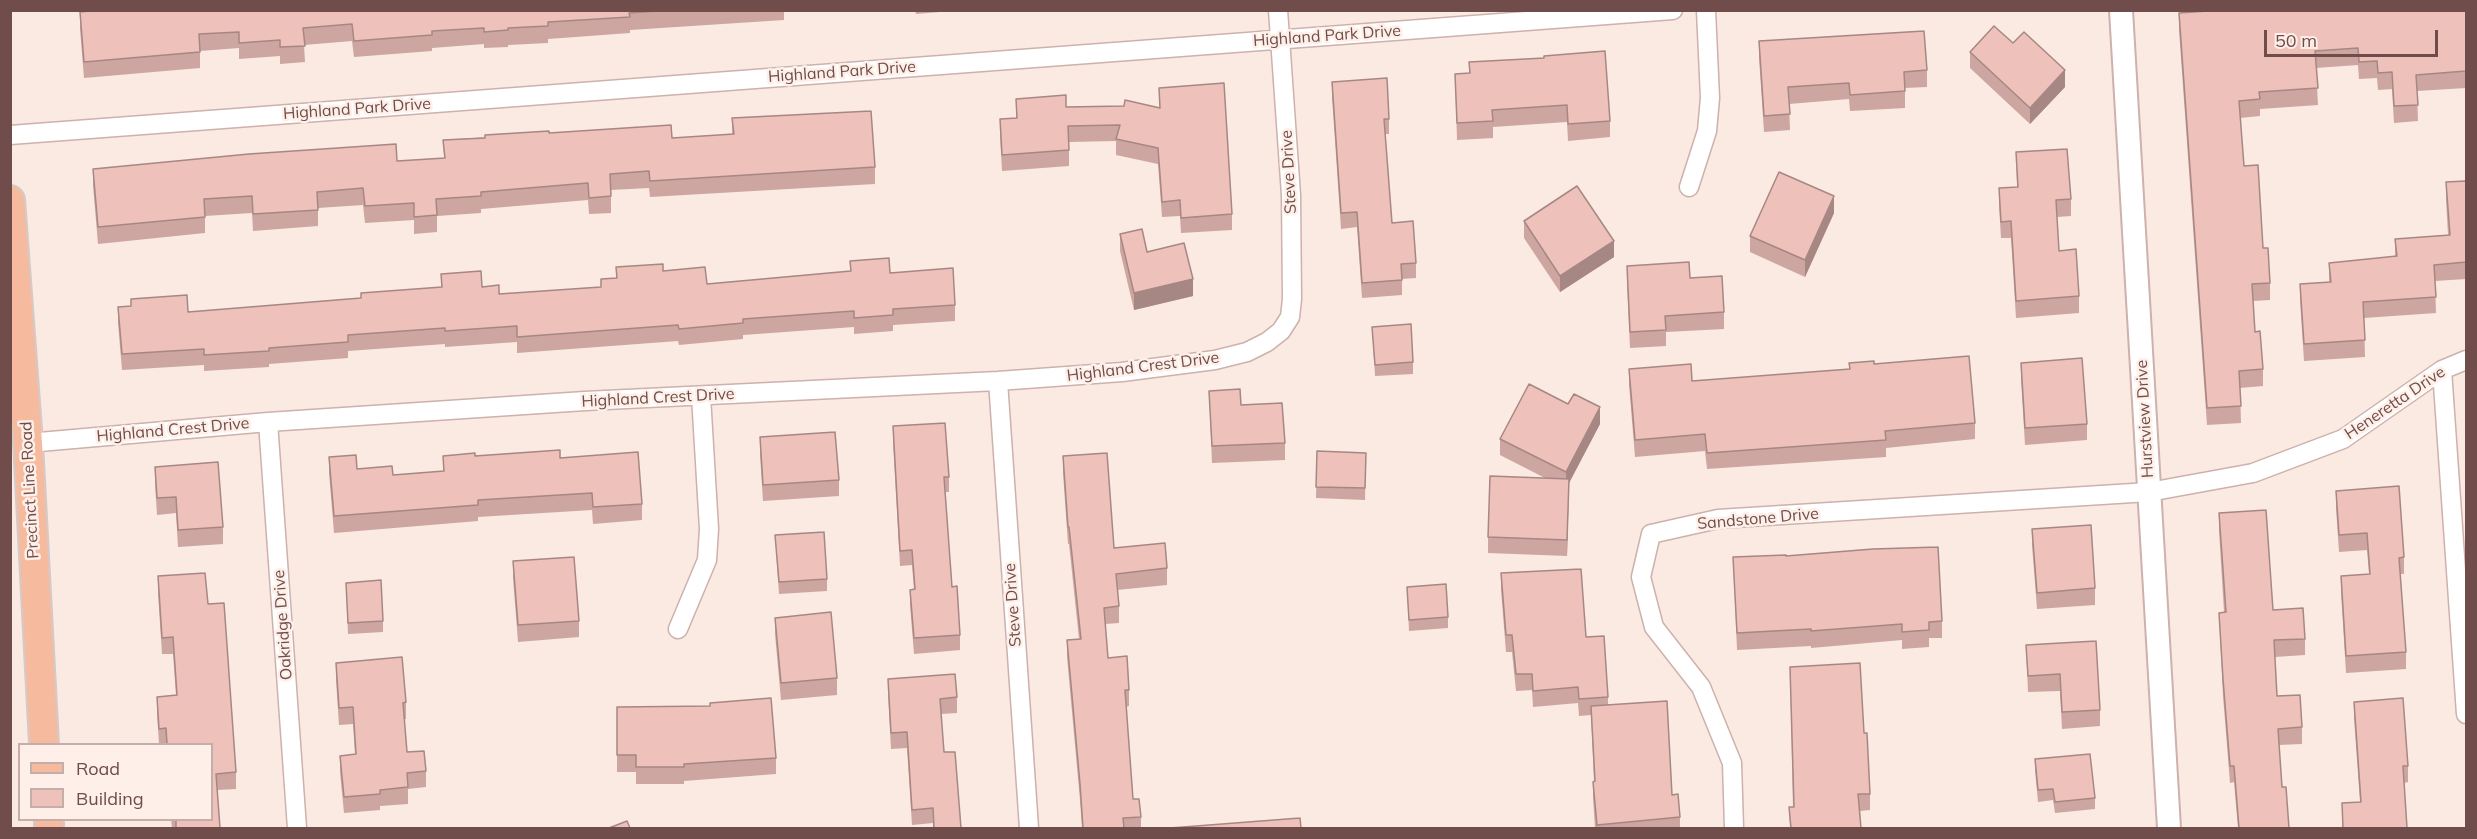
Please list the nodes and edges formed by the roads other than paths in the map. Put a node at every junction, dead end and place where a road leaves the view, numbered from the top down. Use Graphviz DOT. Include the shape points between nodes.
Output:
graph roads {
  1 [pos="1278,10"];
  2 [pos="1673,10"];
  3 [pos="1706,10"];
  4 [pos="2121,10"];
  5 [pos="1280,39"];
  6 [pos="10,135"];
  7 [pos="1689,187"];
  8 [pos="10,200"];
  9 [pos="13,257"];
  10 [pos="1281,331"];
  11 [pos="2466,360"];
  12 [pos="2442,370"];
  13 [pos="998,381"];
  14 [pos="701,396"];
  15 [pos="268,422"];
  16 [pos="27,443"];
  17 [pos="2149,492"];
  18 [pos="678,629"];
  19 [pos="2466,714"];
  20 [pos="44,743"];
  21 [pos="297,828"];
  22 [pos="1029,828"];
  23 [pos="1734,828"];
  24 [pos="2169,828"];
  1 -- 5 [label="street, Steve Drive"];
  2 -- 5 [label="street, Highland Park Drive"];
  3 -- 7 [label="street" via="1710,98 1707,132"];
  4 -- 17 [label="street, Hurstview Drive"];
  5 -- 6 [label="street, Highland Park Drive"];
  5 -- 10 [label="street, Steve Drive" via="1291,195 1292,299 1290,317"];
  8 -- 9 [label="main road, Precinct Line Road"];
  9 -- 16 [label="main road, Precinct Line Road"];
  10 -- 13 [label="street, Highland Crest Drive" via="1247,352 1215,360"];
  11 -- 12 [label="street, Heneretta Drive"];
  12 -- 17 [label="street, Heneretta Drive" via="2343,439 2253,473"];
  12 -- 19 [label="street"];
  13 -- 14 [label="street, Highland Crest Drive"];
  13 -- 22 [label="street, Steve Drive"];
  14 -- 15 [label="street, Highland Crest Drive"];
  14 -- 18 [label="street" via="709,529 707,560"];
  15 -- 16 [label="street, Highland Crest Drive"];
  15 -- 21 [label="street, Oakridge Drive"];
  16 -- 20 [label="main road, Precinct Line Road"];
  17 -- 23 [label="street, Sandstone Drive" via="1718,519 1651,534 1641,578 1654,627 1701,687 1732,763"];
  17 -- 24 [label="street, Hurstview Drive"];
}
